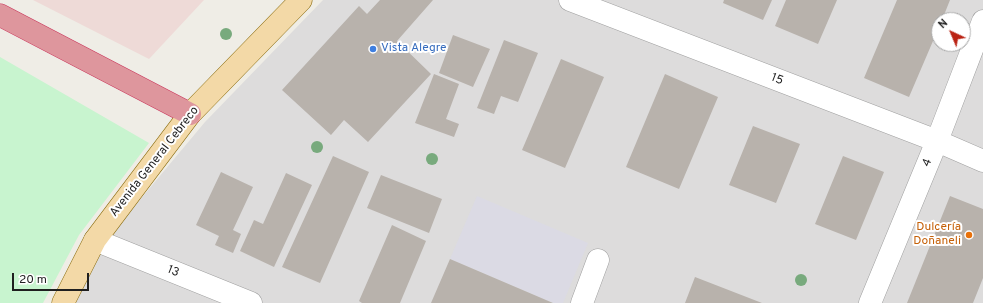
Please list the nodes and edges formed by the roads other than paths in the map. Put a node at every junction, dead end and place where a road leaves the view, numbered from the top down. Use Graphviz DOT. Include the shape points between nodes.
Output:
graph roads {
  1 [pos="301,0"];
  2 [pos="570,0"];
  3 [pos="0,15"];
  4 [pos="983,21"];
  5 [pos="190,114"];
  6 [pos="936,141"];
  7 [pos="983,161"];
  8 [pos="95,240"];
  9 [pos="598,260"];
  10 [pos="63,303"];
  11 [pos="250,303"];
  12 [pos="582,303"];
  13 [pos="870,303"];
  1 -- 5 [label="main road, Avenida General Cebreco"];
  2 -- 6 [label="street, 15"];
  3 -- 5 [label="highway"];
  4 -- 6 [label="street, 4"];
  5 -- 8 [label="main road, Avenida General Cebreco"];
  6 -- 7 [label="street, 15"];
  6 -- 13 [label="street, 4"];
  8 -- 10 [label="main road, Avenida General Cebreco"];
  8 -- 11 [label="street, 13"];
  9 -- 12 [label="street"];
}
